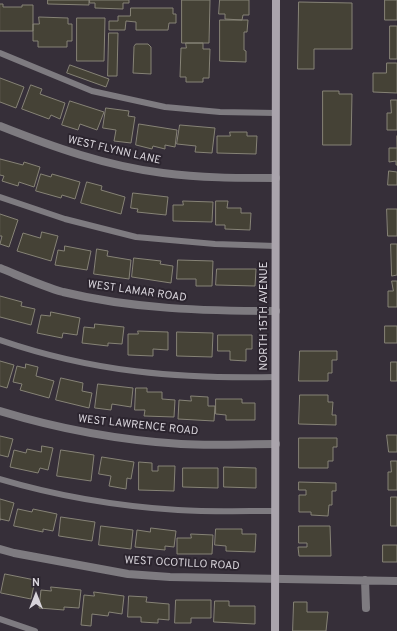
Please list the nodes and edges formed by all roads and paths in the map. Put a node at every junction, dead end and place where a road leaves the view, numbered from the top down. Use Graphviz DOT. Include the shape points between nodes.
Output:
graph roads {
  1 [pos="276,0"];
  2 [pos="0,53"];
  3 [pos="276,113"];
  4 [pos="0,126"];
  5 [pos="276,178"];
  6 [pos="0,197"];
  7 [pos="276,246"];
  8 [pos="0,268"];
  9 [pos="276,312"];
  10 [pos="0,340"];
  11 [pos="276,377"];
  12 [pos="0,412"];
  13 [pos="276,444"];
  14 [pos="0,479"];
  15 [pos="275,511"];
  16 [pos="0,548"];
  17 [pos="276,578"];
  18 [pos="365,580"];
  19 [pos="397,581"];
  20 [pos="366,608"];
  21 [pos="0,619"];
  22 [pos="36,631"];
  23 [pos="275,631"];
  1 -- 3 [label="street, NORTH 15TH AVENUE"];
  2 -- 3 [label="lane" via="92,91 165,107 220,112"];
  3 -- 5 [label="street, NORTH 15TH AVENUE"];
  4 -- 5 [label="street, WEST FLYNN LANE" via="57,149 137,169 193,176"];
  5 -- 7 [label="street, NORTH 15TH AVENUE"];
  6 -- 7 [label="lane" via="65,219 136,237"];
  7 -- 9 [label="street, NORTH 15TH AVENUE"];
  8 -- 9 [label="street, WEST LAMAR ROAD" via="62,291 114,302 167,309"];
  9 -- 11 [label="street, NORTH 15TH AVENUE"];
  10 -- 11 [label="lane" via="99,367 167,376"];
  11 -- 13 [label="street, NORTH 15TH AVENUE"];
  12 -- 13 [label="street, WEST LAWRENCE ROAD" via="41,424 91,433 181,444"];
  13 -- 15 [label="street, NORTH 15TH AVENUE"];
  14 -- 15 [label="lane" via="103,501 178,510"];
  15 -- 17 [label="street, NORTH 15TH AVENUE"];
  16 -- 17 [label="street, WEST OCOTILLO ROAD" via="14,553 128,574 200,578"];
  17 -- 18 [label="street, WEST OCOTILLO ROAD"];
  17 -- 23 [label="street, NORTH 15TH AVENUE"];
  18 -- 19 [label="street, WEST OCOTILLO ROAD"];
  18 -- 20 [label="street"];
  21 -- 22 [label="lane"];
}
